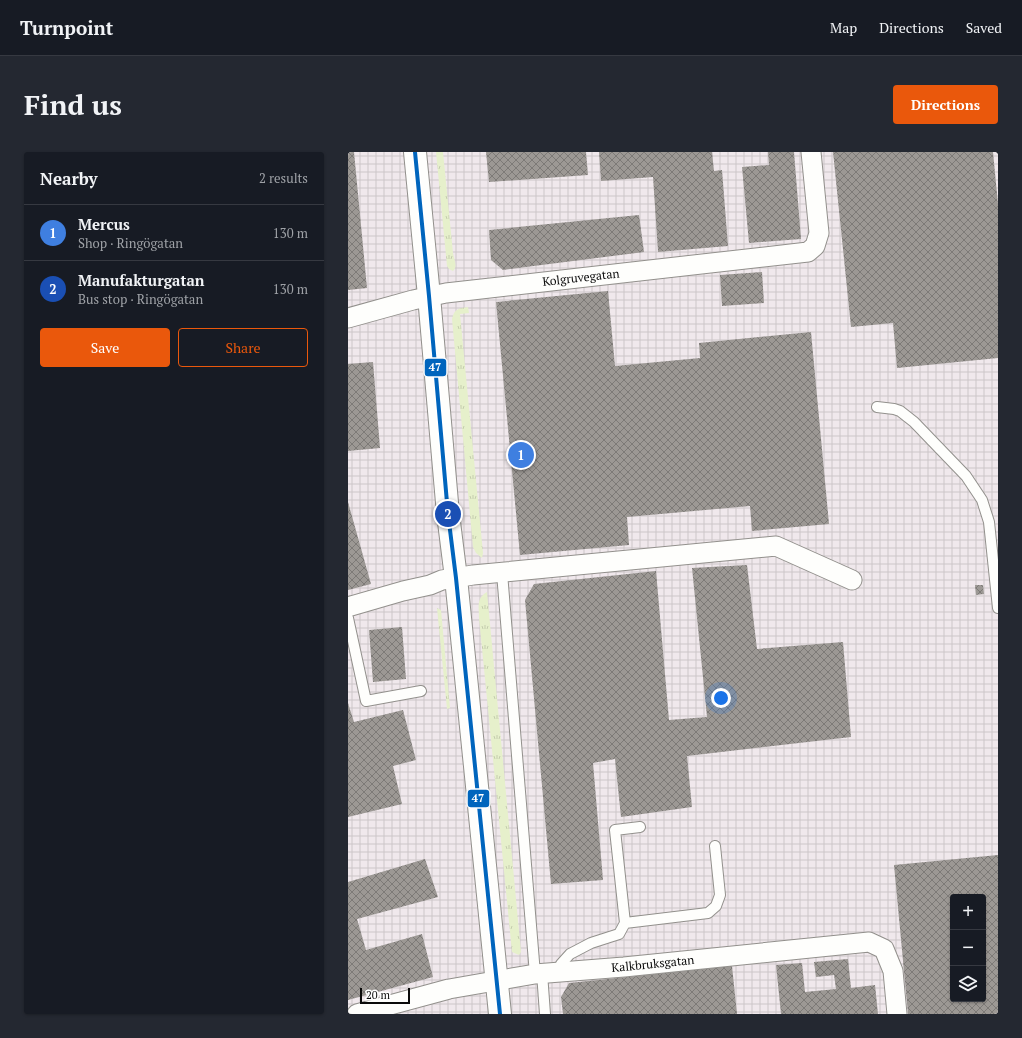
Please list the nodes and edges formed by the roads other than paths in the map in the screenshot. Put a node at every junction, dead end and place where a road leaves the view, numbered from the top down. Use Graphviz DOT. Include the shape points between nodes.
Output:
graph roads {
  1 [pos="415,152"];
  2 [pos="811,152"];
  3 [pos="429,296"];
  4 [pos="348,318"];
  5 [pos="877,407"];
  6 [pos="502,573"];
  7 [pos="456,578"];
  8 [pos="852,580"];
  9 [pos="348,607"];
  10 [pos="998,608"];
  11 [pos="348,618"];
  12 [pos="421,691"];
  13 [pos="640,827"];
  14 [pos="715,846"];
  15 [pos="625,923"];
  16 [pos="561,972"];
  17 [pos="538,974"];
  18 [pos="497,981"];
  19 [pos="357,1014"];
  20 [pos="500,1014"];
  21 [pos="545,1014"];
  22 [pos="897,1014"];
  1 -- 3 [label="street"];
  2 -- 3 [label="street, Kolgruvegatan" via="819,233 815,246 808,252 446,292"];
  3 -- 4 [label="street, Kolgruvegatan"];
  3 -- 7 [label="street"];
  5 -- 10 [label="lane" via="900,411 914,422 966,476 982,500 989,522"];
  6 -- 7 [label="street"];
  6 -- 8 [label="street" via="776,546"];
  6 -- 17 [label="lane"];
  7 -- 9 [label="street"];
  7 -- 18 [label="street"];
  11 -- 12 [label="lane" via="366,701"];
  13 -- 15 [label="lane" via="615,830"];
  14 -- 15 [label="lane" via="720,895 716,906 708,913"];
  15 -- 16 [label="lane" via="618,934 591,943 570,954 561,964"];
  16 -- 17 [label="street, Kalkbruksgatan"];
  16 -- 22 [label="street, Kalkbruksgatan" via="869,942 884,949 893,971"];
  17 -- 18 [label="street, Kalkbruksgatan"];
  17 -- 21 [label="lane"];
  18 -- 19 [label="street, Kalkbruksgatan" via="449,989"];
  18 -- 20 [label="street"];
}
